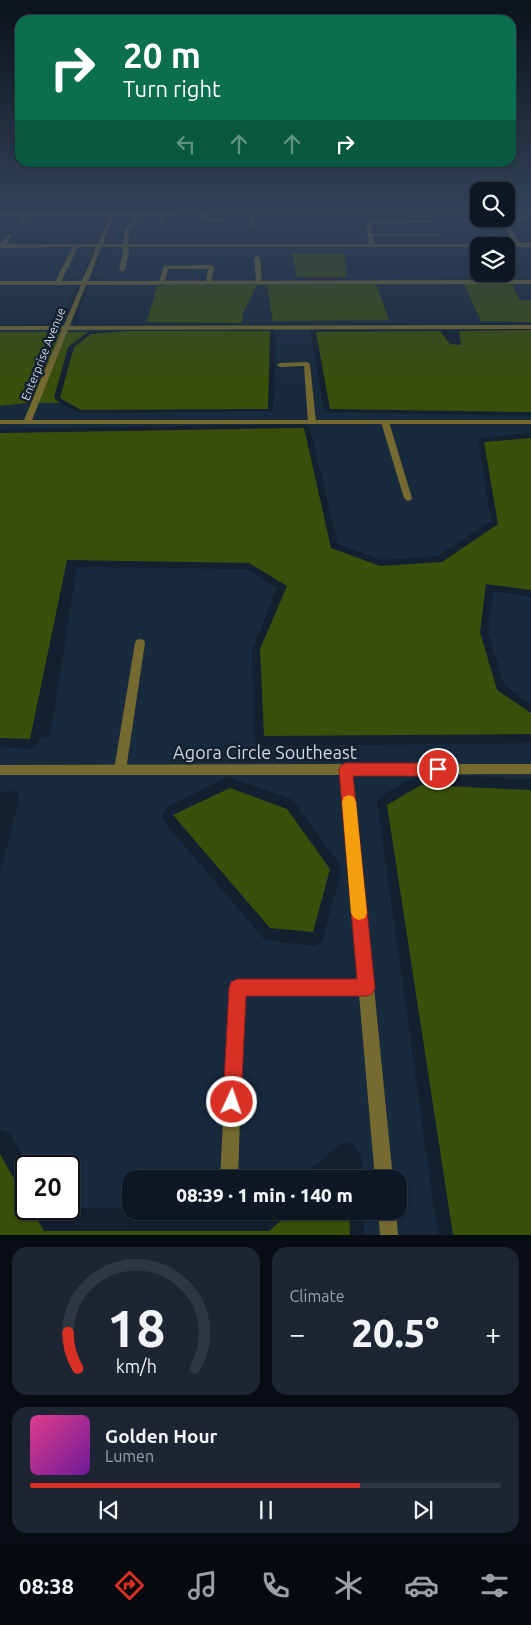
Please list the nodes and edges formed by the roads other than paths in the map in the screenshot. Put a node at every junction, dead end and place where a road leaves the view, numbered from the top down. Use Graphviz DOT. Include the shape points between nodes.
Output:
graph roads {
  1 [pos="66,267"];
  2 [pos="90,267"];
  3 [pos="123,267"];
  4 [pos="258,267"];
  5 [pos="122,270"];
  6 [pos="0,282"];
  7 [pos="58,282"];
  8 [pos="83,282"];
  9 [pos="162,282"];
  10 [pos="209,282"];
  11 [pos="259,282"];
  12 [pos="531,282"];
  13 [pos="531,327"];
  14 [pos="0,328"];
  15 [pos="66,328"];
  16 [pos="280,365"];
  17 [pos="0,422"];
  18 [pos="27,422"];
  19 [pos="312,422"];
  20 [pos="386,422"];
  21 [pos="531,422"];
  22 [pos="408,498"];
  23 [pos="140,643"];
  24 [pos="531,769"];
  25 [pos="0,770"];
  26 [pos="120,770"];
  27 [pos="346,770"];
  28 [pos="366,988"];
  29 [pos="229,1170"];
  30 [pos="383,1170"];
  31 [pos="388,1220"];
  32 [pos="389,1235"];
  1 -- 7 [label="street"];
  2 -- 8 [label="street, Enterprise Avenue"];
  3 -- 5 [label="street"];
  4 -- 11 [label="street"];
  6 -- 7 [label="street"];
  7 -- 8 [label="street"];
  8 -- 9 [label="street"];
  8 -- 15 [label="street, Enterprise Avenue"];
  9 -- 10 [label="street"];
  9 -- 10 [label="street" via="166,267 211,267"];
  10 -- 11 [label="street"];
  11 -- 12 [label="street"];
  13 -- 15 [label="street"];
  14 -- 15 [label="street"];
  15 -- 18 [label="street, Enterprise Avenue"];
  16 -- 19 [label="street" via="307,364"];
  17 -- 18 [label="street"];
  18 -- 19 [label="street"];
  19 -- 20 [label="street"];
  20 -- 21 [label="street"];
  20 -- 22 [label="street"];
  23 -- 26 [label="street"];
  24 -- 27 [label="street, Agora Circle Southeast"];
  25 -- 26 [label="street, Agora Circle Southeast"];
  26 -- 27 [label="street, Agora Circle Southeast"];
  27 -- 28 [label="street"];
  28 -- 29 [label="street" via="237,988"];
  28 -- 30 [label="street"];
  31 -- 32 [label="street"];
}
